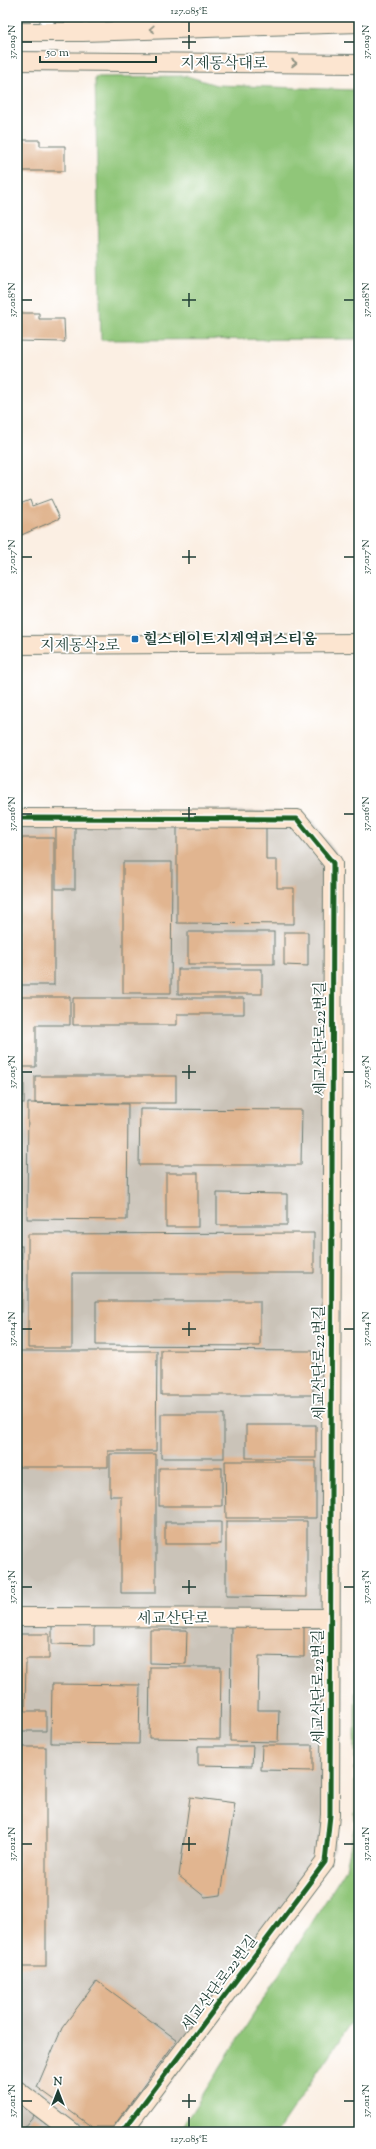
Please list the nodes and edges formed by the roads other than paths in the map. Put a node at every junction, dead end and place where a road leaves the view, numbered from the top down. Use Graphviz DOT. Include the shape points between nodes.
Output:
graph roads {
  1 [pos="354,21"];
  2 [pos="47,24"];
  3 [pos="17,32"];
  4 [pos="17,61"];
  5 [pos="358,65"];
  6 [pos="359,643"];
  7 [pos="17,645"];
  8 [pos="17,818"];
  9 [pos="17,1617"];
  10 [pos="330,1618"];
  11 [pos="17,2090"];
  12 [pos="72,2132"];
  13 [pos="122,2132"];
  1 -- 2 [label="street, one-way"];
  2 -- 3 [label="street"];
  4 -- 5 [label="street, 지제동삭대로, one-way"];
  6 -- 7 [label="street, 지제동삭2로"];
  8 -- 10 [label="street, 세교산단로22번길" via="297,819 333,863"];
  9 -- 10 [label="street, 세교산단로"];
  10 -- 13 [label="street, 세교산단로22번길" via="330,1815 325,1862"];
  11 -- 12 [label="street"];
}
